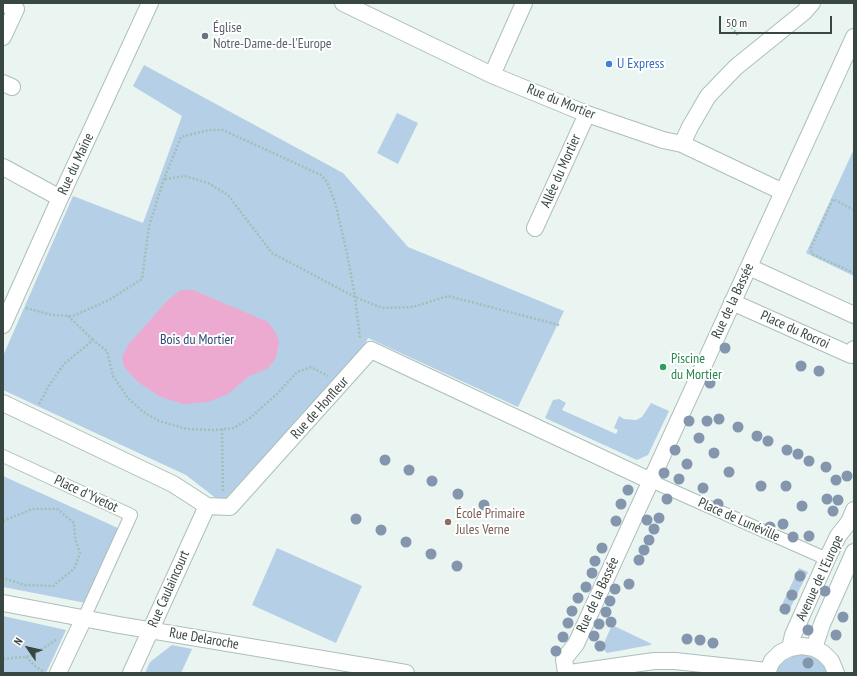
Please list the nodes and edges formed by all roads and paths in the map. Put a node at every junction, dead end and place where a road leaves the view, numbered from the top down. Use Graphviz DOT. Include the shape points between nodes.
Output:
graph roads {
  1 [pos="150,3"];
  2 [pos="343,3"];
  3 [pos="524,3"];
  4 [pos="812,3"];
  5 [pos="12,5"];
  6 [pos="729,24"];
  7 [pos="738,35"];
  8 [pos="3,37"];
  9 [pos="854,37"];
  10 [pos="492,75"];
  11 [pos="587,114"];
  12 [pos="682,144"];
  13 [pos="3,167"];
  14 [pos="164,179"];
  15 [pos="783,192"];
  16 [pos="60,198"];
  17 [pos="854,210"];
  18 [pos="535,228"];
  19 [pos="749,267"];
  20 [pos="854,273"];
  21 [pos="355,297"];
  22 [pos="732,302"];
  23 [pos="12,304"];
  24 [pos="854,315"];
  25 [pos="68,316"];
  26 [pos="3,325"];
  27 [pos="559,325"];
  28 [pos="93,340"];
  29 [pos="854,349"];
  30 [pos="363,359"];
  31 [pos="340,385"];
  32 [pos="3,403"];
  33 [pos="32,416"];
  34 [pos="222,429"];
  35 [pos="3,456"];
  36 [pos="651,481"];
  37 [pos="207,506"];
  38 [pos="224,506"];
  39 [pos="854,510"];
  40 [pos="3,521"];
  41 [pos="854,552"];
  42 [pos="828,559"];
  43 [pos="3,578"];
  44 [pos="3,603"];
  45 [pos="84,618"];
  46 [pos="151,630"];
  47 [pos="75,636"];
  48 [pos="790,648"];
  49 [pos="814,648"];
  50 [pos="26,657"];
  51 [pos="3,659"];
  52 [pos="642,667"];
  53 [pos="767,672"];
  54 [pos="46,673"];
  55 [pos="58,673"];
  56 [pos="131,673"];
  57 [pos="406,673"];
  58 [pos="566,673"];
  59 [pos="570,673"];
  60 [pos="836,673"];
  1 -- 16 [label="street, Rue du Maine"];
  2 -- 10 [label="street, Rue du Mortier"];
  3 -- 10 [label="street"];
  4 -- 12 [label="street" via="736,67 708,96"];
  5 -- 8 [label="street"];
  6 -- 7 [label="path"];
  9 -- 15 [label="street, Rue de la Bassée"];
  10 -- 11 [label="street, Rue du Mortier"];
  11 -- 12 [label="street, Rue du Mortier"];
  11 -- 18 [label="street, Allée du Mortier"];
  12 -- 15 [label="street, Rue du Mortier"];
  13 -- 16 [label="street"];
  14 -- 21 [label="path" via="185,176 208,183 228,195 272,254"];
  14 -- 21 [label="path" via="181,137 209,130 223,130 321,175 327,182 335,202"];
  14 -- 25 [label="path" via="150,226 142,279 109,300"];
  15 -- 19 [label="street, Rue de la Bassée"];
  16 -- 23 [label="street, Rue du Maine"];
  17 -- 20 [label="path" via="833,199 811,248 812,254"];
  19 -- 22 [label="street, Rue de la Bassée"];
  19 -- 24 [label="street"];
  21 -- 27 [label="path" via="382,308 413,307 448,296"];
  21 -- 30 [label="path"];
  22 -- 29 [label="street, Place du Rocroi" via="851,355"];
  22 -- 36 [label="street, Rue de la Bassée"];
  23 -- 25 [label="path" via="52,315"];
  23 -- 26 [label="street, Rue du Maine"];
  25 -- 28 [label="path"];
  28 -- 33 [label="path" via="64,364"];
  28 -- 34 [label="path" via="107,351 113,376 128,398 142,410 159,421 187,429"];
  30 -- 31 [label="street, Rue de Honfleur"];
  30 -- 36 [label="street, Rue de Honfleur" via="372,350"];
  31 -- 34 [label="path" via="311,367 297,372 250,418 234,428"];
  31 -- 38 [label="street, Rue de Honfleur" via="230,507"];
  32 -- 33 [label="street"];
  33 -- 37 [label="street" via="173,484"];
  34 -- 38 [label="path"];
  35 -- 45 [label="street, Place d'Yvetot" via="131,515"];
  36 -- 42 [label="street, Place de Lunéville"];
  36 -- 58 [label="street, Rue de la Bassée" via="576,644 564,659"];
  37 -- 38 [label="street"];
  37 -- 46 [label="street, Rue Caulaincourt"];
  39 -- 42 [label="street, Avenue de l'Europe"];
  40 -- 43 [label="path" via="32,509 57,509 74,523 75,539 80,553 74,569 54,586 24,586"];
  41 -- 49 [label="street, Avenue de l'Europe"];
  42 -- 48 [label="street, Avenue de l'Europe" via="793,635"];
  44 -- 45 [label="street, Rue Delaroche"];
  45 -- 46 [label="street, Rue Delaroche"];
  45 -- 47 [label="street"];
  46 -- 56 [label="street, Rue Caulaincourt"];
  46 -- 57 [label="street, Rue Delaroche"];
  47 -- 50 [label="path" via="66,633 32,656"];
  47 -- 55 [label="street"];
  48 -- 49 [label="street"];
  48 -- 53 [label="street" via="772,661"];
  49 -- 60 [label="street" via="824,653"];
  50 -- 51 [label="path"];
  50 -- 54 [label="path"];
  52 -- 53 [label="street" via="675,661"];
  52 -- 59 [label="street"];
}
